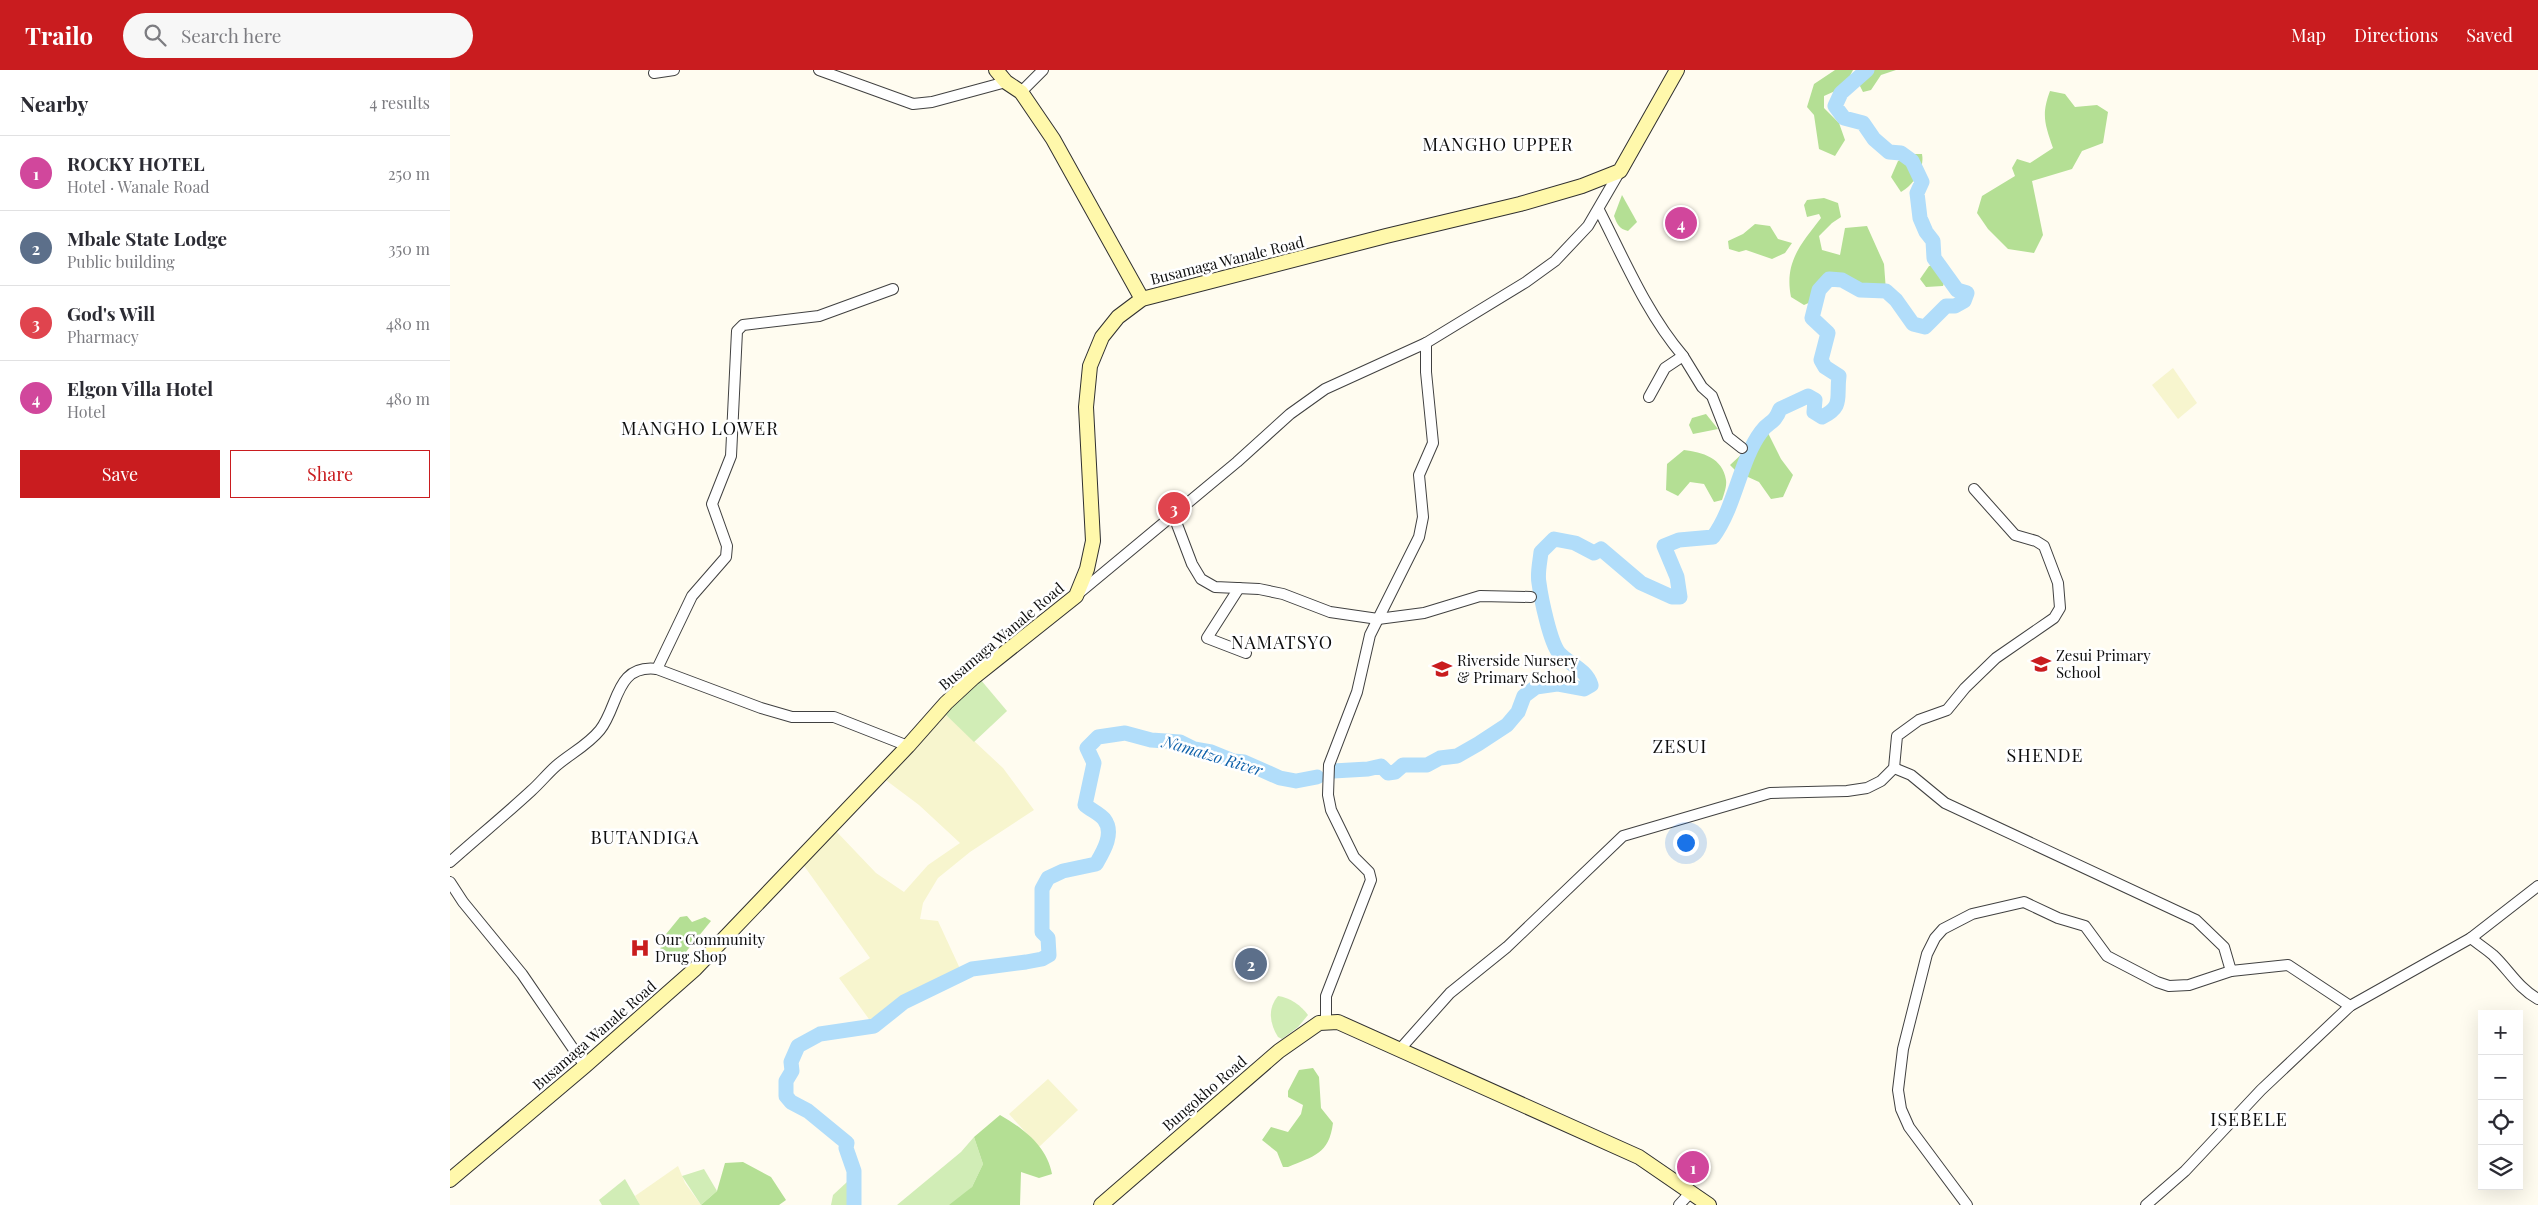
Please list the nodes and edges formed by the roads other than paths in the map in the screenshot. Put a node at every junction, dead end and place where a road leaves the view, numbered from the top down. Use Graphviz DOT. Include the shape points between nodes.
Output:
graph roads {
  1 [pos="674,70"];
  2 [pos="819,70"];
  3 [pos="996,70"];
  4 [pos="1043,70"];
  5 [pos="1677,70"];
  6 [pos="654,73"];
  7 [pos="1006,82"];
  8 [pos="1021,92"];
  9 [pos="1620,170"];
  10 [pos="1598,210"];
  11 [pos="893,289"];
  12 [pos="1142,298"];
  13 [pos="1426,343"];
  14 [pos="1683,356"];
  15 [pos="1649,397"];
  16 [pos="1742,448"];
  17 [pos="1974,489"];
  18 [pos="1172,514"];
  19 [pos="1238,588"];
  20 [pos="1076,596"];
  21 [pos="1531,596"];
  22 [pos="1378,620"];
  23 [pos="1246,653"];
  24 [pos="657,669"];
  25 [pos="908,746"];
  26 [pos="1894,768"];
  27 [pos="450,862"];
  28 [pos="450,882"];
  29 [pos="2538,886"];
  30 [pos="2471,938"];
  31 [pos="2231,971"];
  32 [pos="2538,999"];
  33 [pos="2350,1006"];
  34 [pos="1332,1022"];
  35 [pos="1401,1048"];
  36 [pos="585,1066"];
  37 [pos="450,1180"];
  38 [pos="1691,1192"];
  39 [pos="1101,1205"];
  40 [pos="1679,1205"];
  41 [pos="1709,1205"];
  42 [pos="1967,1205"];
  43 [pos="2146,1205"];
  1 -- 6 [label="street"];
  2 -- 7 [label="street" via="912,104 932,102"];
  3 -- 7 [label="street"];
  4 -- 8 [label="street"];
  5 -- 9 [label="street"];
  7 -- 8 [label="street"];
  8 -- 12 [label="street" via="1053,139"];
  9 -- 10 [label="street"];
  9 -- 12 [label="street, Busamaga Wanale Road" via="1582,186 1520,204"];
  10 -- 13 [label="street" via="1580,237 1555,260 1526,282"];
  10 -- 14 [label="street" via="1646,300"];
  11 -- 24 [label="street" via="819,316 743,325 737,331 732,447 712,504 727,546 726,557 692,596"];
  12 -- 20 [label="street, Busamaga Wanale Road" via="1118,317 1102,337 1090,366 1086,407 1093,541 1087,569"];
  13 -- 18 [label="street" via="1325,389 1290,414"];
  13 -- 22 [label="street" via="1433,443 1419,475 1422,527 1410,559"];
  14 -- 15 [label="street" via="1665,368"];
  14 -- 16 [label="street" via="1702,387 1712,396 1728,437"];
  17 -- 26 [label="street" via="2015,535 2044,546 2058,583 2060,608 2054,618 1996,658 1947,710 1919,720 1897,736"];
  18 -- 19 [label="street" via="1201,579 1214,588"];
  18 -- 20 [label="street"];
  19 -- 22 [label="street" via="1283,594 1330,612"];
  19 -- 23 [label="street" via="1207,638"];
  20 -- 25 [label="street, Busamaga Wanale Road" via="972,678"];
  21 -- 22 [label="street" via="1480,596 1424,613"];
  22 -- 34 [label="street" via="1366,649 1350,714 1329,765 1329,804 1354,857 1369,872 1372,880 1326,996"];
  24 -- 25 [label="street" via="761,708 792,717 834,717"];
  24 -- 27 [label="street" via="644,667 628,676 602,728 591,740 554,768"];
  25 -- 36 [label="street, Busamaga Wanale Road" via="695,969"];
  26 -- 31 [label="street" via="1911,775 1945,803 2196,920 2224,947"];
  26 -- 35 [label="street" via="1882,781 1867,788 1770,793 1623,836 1507,947 1450,992"];
  28 -- 36 [label="street" via="522,974"];
  29 -- 30 [label="street"];
  30 -- 32 [label="street" via="2494,956 2527,993"];
  30 -- 33 [label="street"];
  31 -- 33 [label="street" via="2288,966"];
  31 -- 42 [label="street" via="2189,985 2169,986 2107,956 2085,926 2024,902 1972,914 1943,929 1927,954 1903,1049 1898,1090 1901,1109 1909,1127"];
  33 -- 43 [label="street" via="2261,1090 2185,1171"];
  34 -- 35 [label="street"];
  34 -- 39 [label="street, Bungokho Road" via="1308,1030 1279,1051"];
  35 -- 38 [label="street" via="1639,1157"];
  36 -- 37 [label="street, Busamaga Wanale Road"];
  38 -- 40 [label="street"];
  38 -- 41 [label="street"];
}
